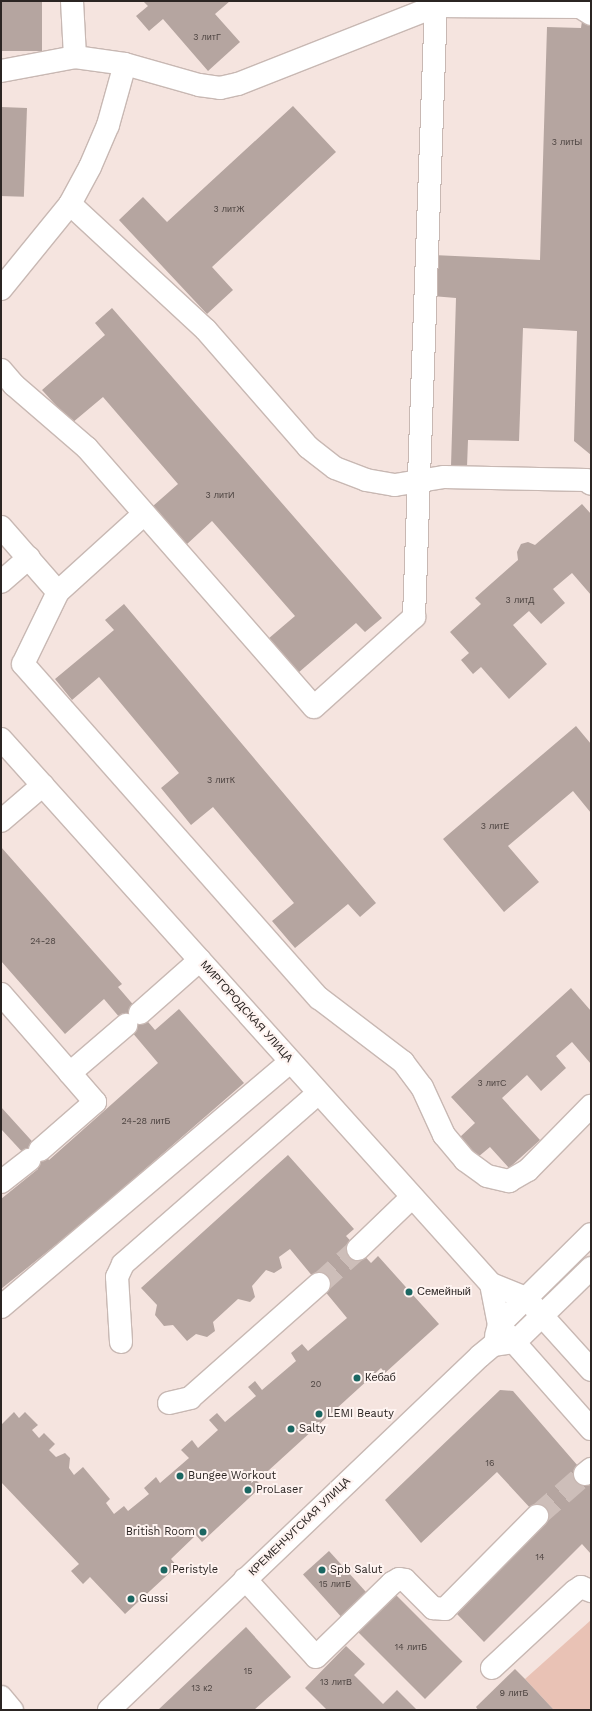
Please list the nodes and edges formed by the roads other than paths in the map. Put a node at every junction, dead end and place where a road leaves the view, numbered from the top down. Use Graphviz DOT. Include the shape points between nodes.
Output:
graph roads {
  1 [pos="72,1"];
  2 [pos="436,3"];
  3 [pos="591,14"];
  4 [pos="75,57"];
  5 [pos="126,64"];
  6 [pos="1,71"];
  7 [pos="70,204"];
  8 [pos="1,290"];
  9 [pos="1,370"];
  10 [pos="421,480"];
  11 [pos="591,484"];
  12 [pos="144,514"];
  13 [pos="1,528"];
  14 [pos="28,558"];
  15 [pos="1,582"];
  16 [pos="58,592"];
  17 [pos="1,739"];
  18 [pos="43,785"];
  19 [pos="1,821"];
  20 [pos="200,960"];
  21 [pos="1,994"];
  22 [pos="290,1062"];
  23 [pos="70,1073"];
  24 [pos="318,1093"];
  25 [pos="591,1106"];
  26 [pos="1,1182"];
  27 [pos="412,1197"];
  28 [pos="591,1234"];
  29 [pos="358,1249"];
  30 [pos="591,1268"];
  31 [pos="319,1284"];
  32 [pos="491,1284"];
  33 [pos="526,1298"];
  34 [pos="1,1307"];
  35 [pos="542,1315"];
  36 [pos="496,1335"];
  37 [pos="121,1342"];
  38 [pos="515,1342"];
  39 [pos="591,1370"];
  40 [pos="169,1404"];
  41 [pos="591,1429"];
  42 [pos="537,1516"];
  43 [pos="245,1579"];
  44 [pos="591,1591"];
  45 [pos="492,1668"];
  46 [pos="1,1697"];
  47 [pos="12,1710"];
  48 [pos="109,1710"];
  1 -- 4 [label="street"];
  2 -- 3 [label="street" via="580,7"];
  2 -- 5 [label="street" via="238,84 220,88 199,85"];
  2 -- 10 [label="street"];
  4 -- 5 [label="street"];
  4 -- 6 [label="street"];
  5 -- 7 [label="street" via="108,125"];
  7 -- 8 [label="street"];
  7 -- 10 [label="street" via="206,330 308,447 335,468 366,480 395,485"];
  9 -- 12 [label="street" via="14,385 87,448"];
  10 -- 11 [label="street" via="444,477 586,480"];
  10 -- 12 [label="street" via="414,618 314,707"];
  12 -- 16 [label="street"];
  13 -- 14 [label="street"];
  14 -- 15 [label="street"];
  14 -- 16 [label="street"];
  16 -- 25 [label="street" via="23,664 319,998 402,1062 422,1087 444,1135 465,1160 487,1176 509,1181 528,1170"];
  17 -- 18 [label="street, МИРГОРОДСКАЯ УЛИЦА"];
  18 -- 19 [label="street"];
  18 -- 20 [label="street, МИРГОРОДСКАЯ УЛИЦА"];
  20 -- 22 [label="street, МИРГОРОДСКАЯ УЛИЦА"];
  20 -- 23 [label="street"];
  21 -- 23 [label="street"];
  22 -- 24 [label="street, МИРГОРОДСКАЯ УЛИЦА"];
  22 -- 34 [label="street"];
  23 -- 26 [label="street" via="95,1102"];
  24 -- 27 [label="street, МИРГОРОДСКАЯ УЛИЦА"];
  24 -- 37 [label="street" via="123,1264 117,1277"];
  27 -- 29 [label="street"];
  27 -- 32 [label="street, МИРГОРОДСКАЯ УЛИЦА"];
  28 -- 33 [label="street, КРЕМЕНЧУГСКАЯ УЛИЦА"];
  30 -- 35 [label="street"];
  31 -- 40 [label="street" via="190,1398"];
  32 -- 33 [label="street, МИРГОРОДСКАЯ УЛИЦА"];
  32 -- 36 [label="street, МИРГОРОДСКАЯ УЛИЦА"];
  33 -- 35 [label="street, МИРГОРОДСКАЯ УЛИЦА"];
  33 -- 36 [label="street, КРЕМЕНЧУГСКАЯ УЛИЦА"];
  35 -- 38 [label="street"];
  35 -- 39 [label="street, МИРГОРОДСКАЯ УЛИЦА"];
  36 -- 38 [label="street"];
  36 -- 43 [label="street, КРЕМЕНЧУГСКАЯ УЛИЦА"];
  38 -- 41 [label="street"];
  42 -- 43 [label="street" via="445,1608 433,1608 405,1580 399,1579 381,1592 316,1657"];
  43 -- 48 [label="street, КРЕМЕНЧУГСКАЯ УЛИЦА"];
  44 -- 45 [label="street" via="581,1587 575,1591"];
  46 -- 47 [label="street"];
}
